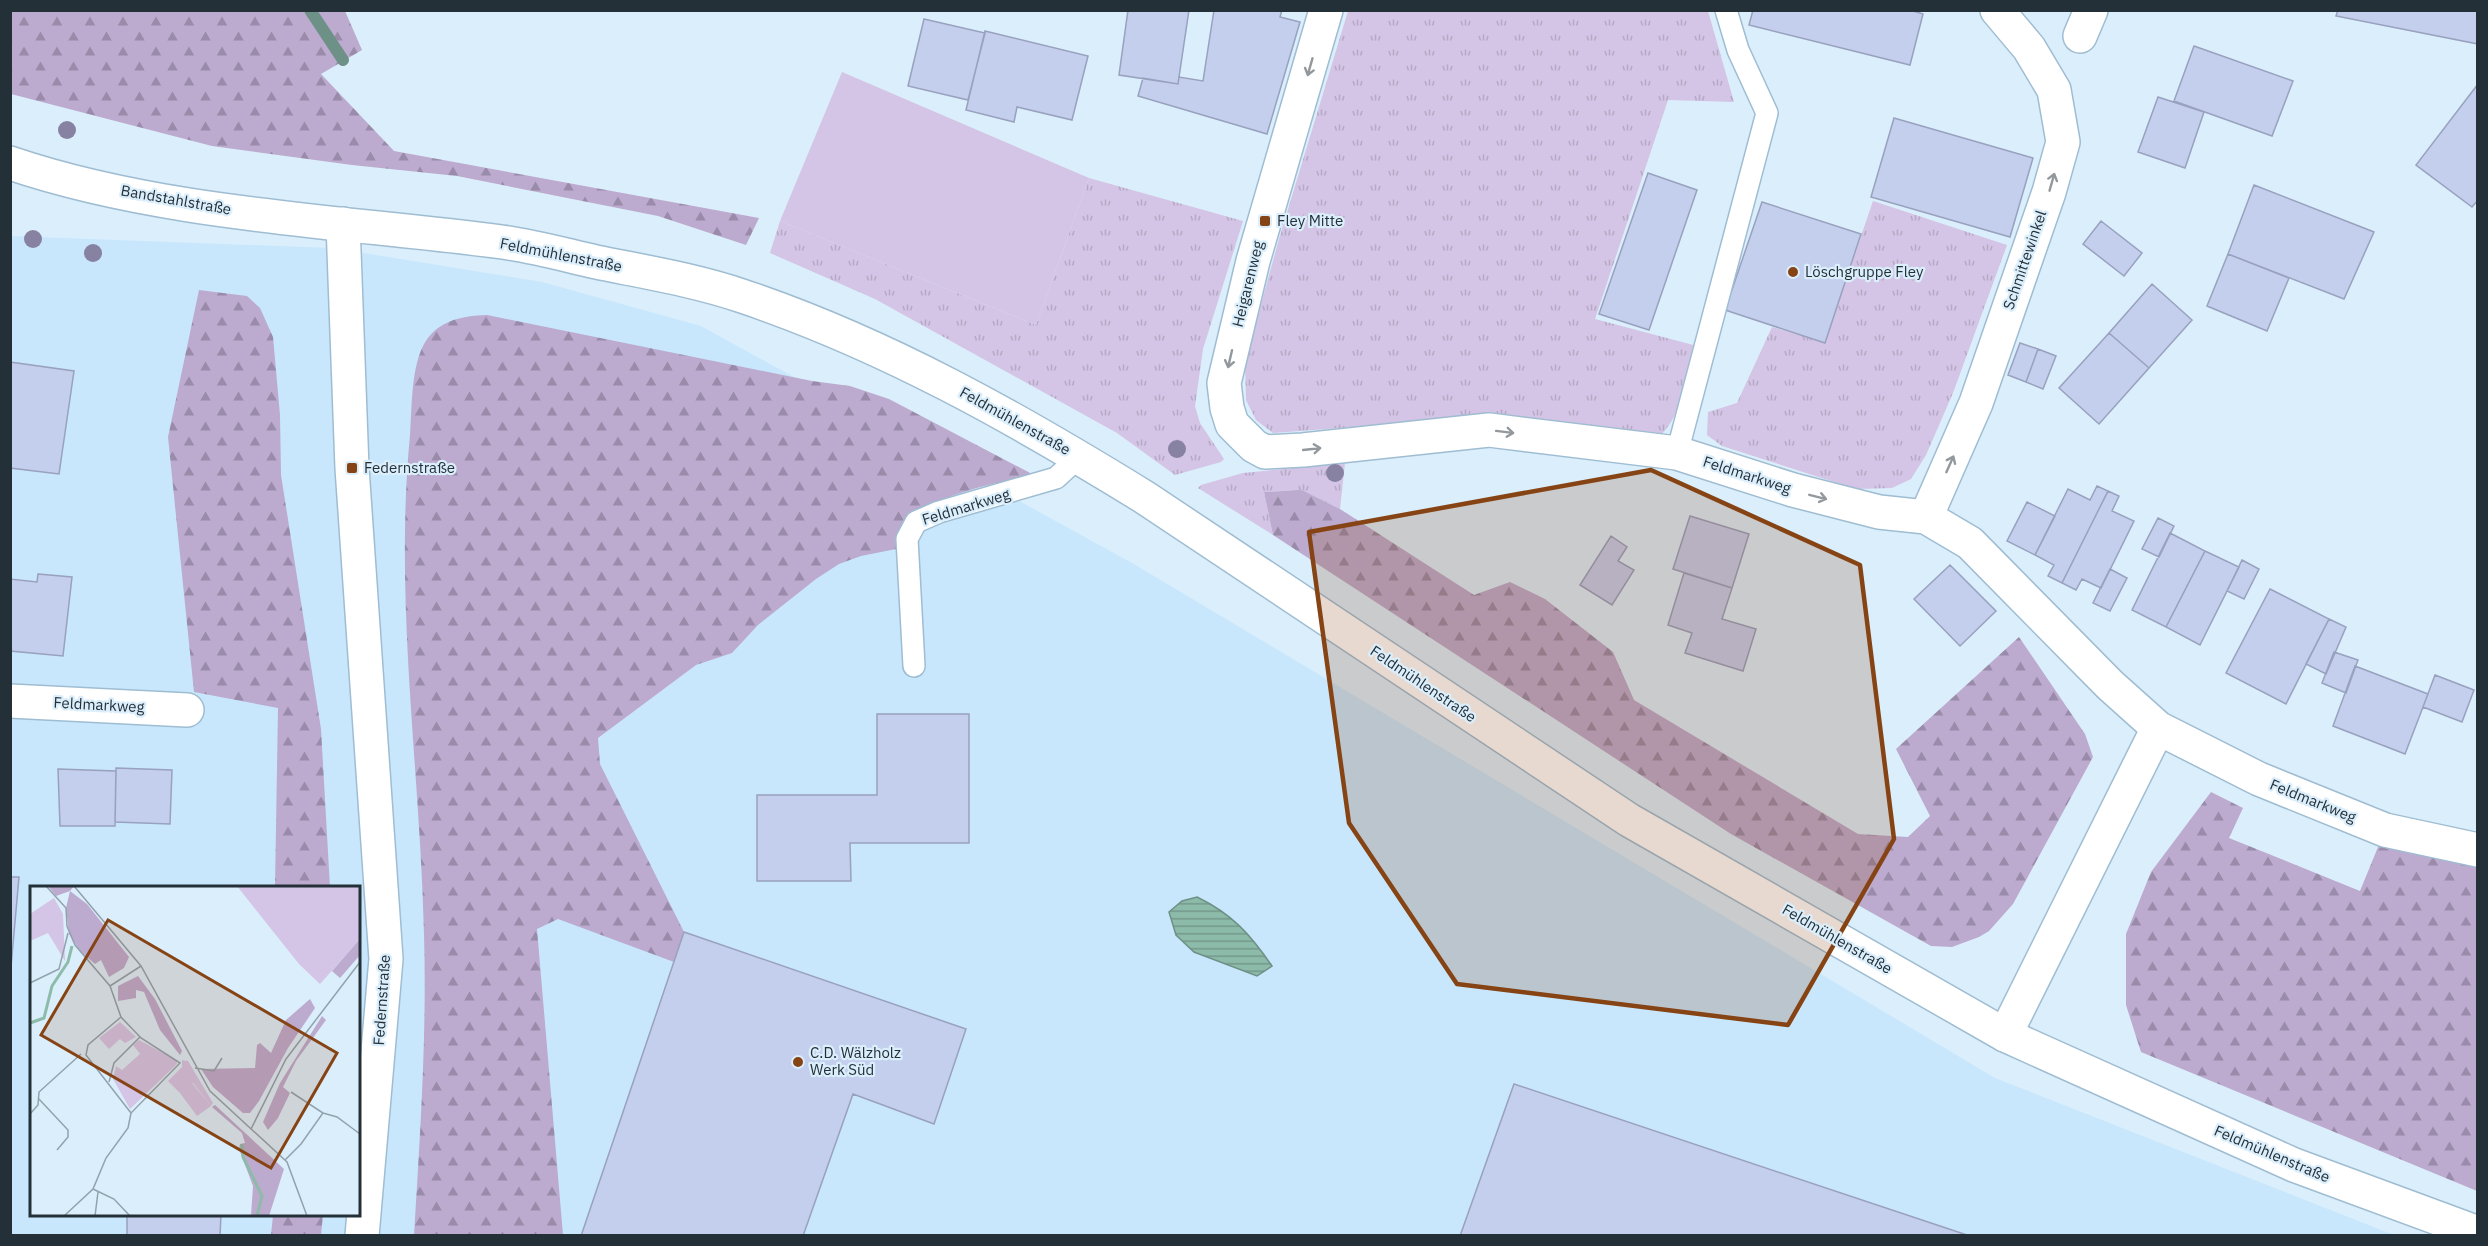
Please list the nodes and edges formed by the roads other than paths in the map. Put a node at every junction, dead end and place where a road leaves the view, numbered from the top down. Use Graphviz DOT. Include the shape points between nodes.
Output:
graph roads {
  1 [pos="1326,10"];
  2 [pos="1726,10"];
  3 [pos="1997,10"];
  4 [pos="10,163"];
  5 [pos="343,225"];
  6 [pos="1254,446"];
  7 [pos="1677,453"];
  8 [pos="1079,457"];
  9 [pos="1926,517"];
  10 [pos="914,666"];
  11 [pos="10,701"];
  12 [pos="187,710"];
  13 [pos="2158,728"];
  14 [pos="2478,850"];
  15 [pos="2005,1035"];
  16 [pos="2478,1233"];
  17 [pos="362,1236"];
  1 -- 6 [label="street, Heigarenweg, one-way" via="1253,261 1224,383 1232,424"];
  2 -- 7 [label="lane" via="1738,50 1767,113"];
  9 -- 3 [label="street, Schmittewinkel, one-way" via="1976,403 2063,142 2054,90 2029,48"];
  4 -- 5 [label="street, Bandstahlstraße" via="144,196"];
  5 -- 8 [label="street, Feldmühlenstraße" via="504,242 741,295 848,336 965,392"];
  5 -- 17 [label="street, Federnstraße" via="352,468 386,959"];
  6 -- 7 [label="street, Feldmarkweg, one-way" via="1264,452 1303,450 1489,430"];
  7 -- 9 [label="street, Feldmarkweg, one-way" via="1793,490 1879,512"];
  8 -- 10 [label="lane, Feldmarkweg" via="1056,478 916,522 907,538"];
  8 -- 15 [label="street, Feldmühlenstraße" via="1629,820"];
  9 -- 13 [label="street, Feldmarkweg" via="1970,543 2110,685"];
  11 -- 12 [label="street, Feldmarkweg"];
  13 -- 14 [label="street, Feldmarkweg" via="2259,779 2385,830"];
  13 -- 15 [label="street"];
  15 -- 16 [label="street, Feldmühlenstraße" via="2294,1166"];
}
